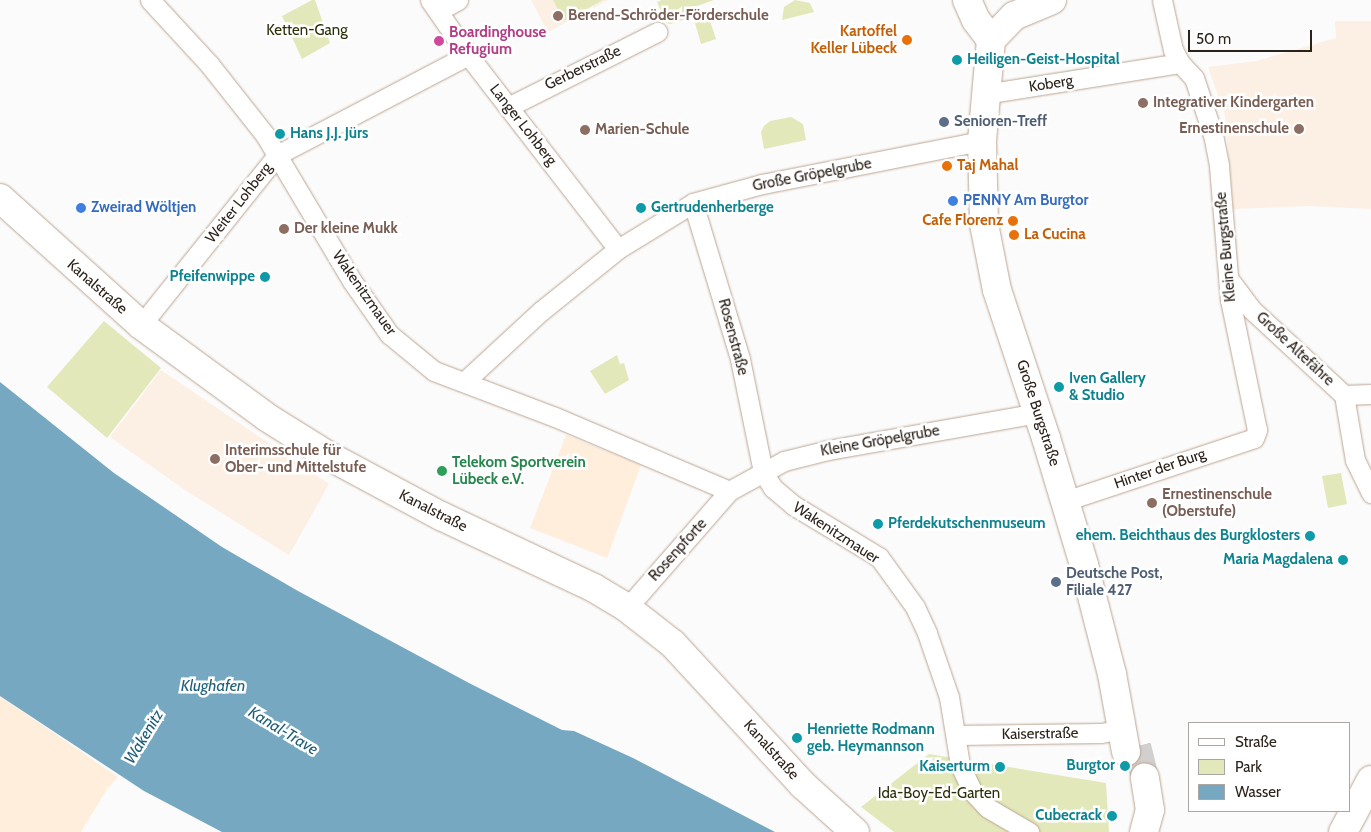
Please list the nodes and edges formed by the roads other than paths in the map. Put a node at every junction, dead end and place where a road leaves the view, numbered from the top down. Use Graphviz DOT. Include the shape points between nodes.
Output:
graph roads {
  1 [pos="150,0"];
  2 [pos="458,0"];
  3 [pos="968,0"];
  4 [pos="1052,0"];
  5 [pos="1162,0"];
  6 [pos="434,5"];
  7 [pos="657,32"];
  8 [pos="991,40"];
  9 [pos="468,55"];
  10 [pos="1180,63"];
  11 [pos="985,94"];
  12 [pos="510,106"];
  13 [pos="982,141"];
  14 [pos="277,155"];
  15 [pos="0,198"];
  16 [pos="693,204"];
  17 [pos="618,249"];
  18 [pos="1231,282"];
  19 [pos="141,325"];
  20 [pos="464,382"];
  21 [pos="1371,394"];
  22 [pos="1344,395"];
  23 [pos="1038,413"];
  24 [pos="1254,438"];
  25 [pos="763,472"];
  26 [pos="729,491"];
  27 [pos="1371,493"];
  28 [pos="1065,501"];
  29 [pos="628,608"];
  30 [pos="957,735"];
  31 [pos="1129,742"];
  32 [pos="1139,778"];
  33 [pos="1371,780"];
  34 [pos="854,832"];
  35 [pos="1030,832"];
  36 [pos="1144,832"];
  37 [pos="1343,832"];
  1 -- 14 [label="street, Wakenitzmauer" via="209,64"];
  2 -- 6 [label="street"];
  3 -- 8 [label="main road" via="976,20"];
  4 -- 8 [label="main road" via="1014,16"];
  5 -- 10 [label="street" via="1173,50"];
  6 -- 9 [label="street, Langer Lohberg"];
  7 -- 12 [label="street, Gerberstraße"];
  8 -- 11 [label="main road"];
  9 -- 12 [label="street, Langer Lohberg"];
  9 -- 14 [label="street, Weiter Lohberg"];
  10 -- 11 [label="street, Koberg"];
  10 -- 18 [label="street, Kleine Burgstraße" via="1194,78 1214,135 1220,164 1225,265"];
  11 -- 13 [label="main road, Große Burgstraße"];
  12 -- 17 [label="street, Langer Lohberg"];
  13 -- 16 [label="street, Große Gröpelgrube" via="762,184"];
  13 -- 23 [label="main road, Große Burgstraße" via="984,224 989,258"];
  14 -- 19 [label="street, Weiter Lohberg"];
  14 -- 20 [label="street, Wakenitzmauer" via="352,281 389,334 434,371"];
  15 -- 19 [label="main road, Kanalstraße"];
  16 -- 17 [label="street, Große Gröpelgrube"];
  16 -- 25 [label="street, Rosenstraße" via="740,359"];
  17 -- 20 [label="street, Große Gröpelgrube" via="541,311"];
  18 -- 22 [label="street, Große Altefähre" via="1251,309"];
  18 -- 24 [label="street, Kleine Burgstraße" via="1230,300 1256,430"];
  19 -- 29 [label="main road, Kanalstraße" via="268,418 327,455 441,516 594,588"];
  20 -- 26 [label="street, Wakenitzmauer"];
  21 -- 22 [label="street, Große Altefähre"];
  22 -- 27 [label="street" via="1355,460"];
  23 -- 25 [label="street, Kleine Gröpelgrube" via="828,450 784,461"];
  23 -- 28 [label="main road, Große Burgstraße"];
  24 -- 28 [label="street, Hinter der Burg"];
  25 -- 26 [label="street, Kleine Gröpelgrube"];
  25 -- 30 [label="street, Wakenitzmauer" via="773,488 793,505 879,557 915,607 927,633 949,697"];
  26 -- 29 [label="street, Rosenpforte"];
  28 -- 31 [label="main road, Große Burgstraße"];
  29 -- 34 [label="main road, Kanalstraße" via="673,644 803,785"];
  30 -- 31 [label="street, Kaiserstraße" via="1101,733"];
  30 -- 35 [label="street" via="960,765 972,791 988,808"];
  32 -- 36 [label="main road" via="1150,810"];
  33 -- 37 [label="main road"];
}
